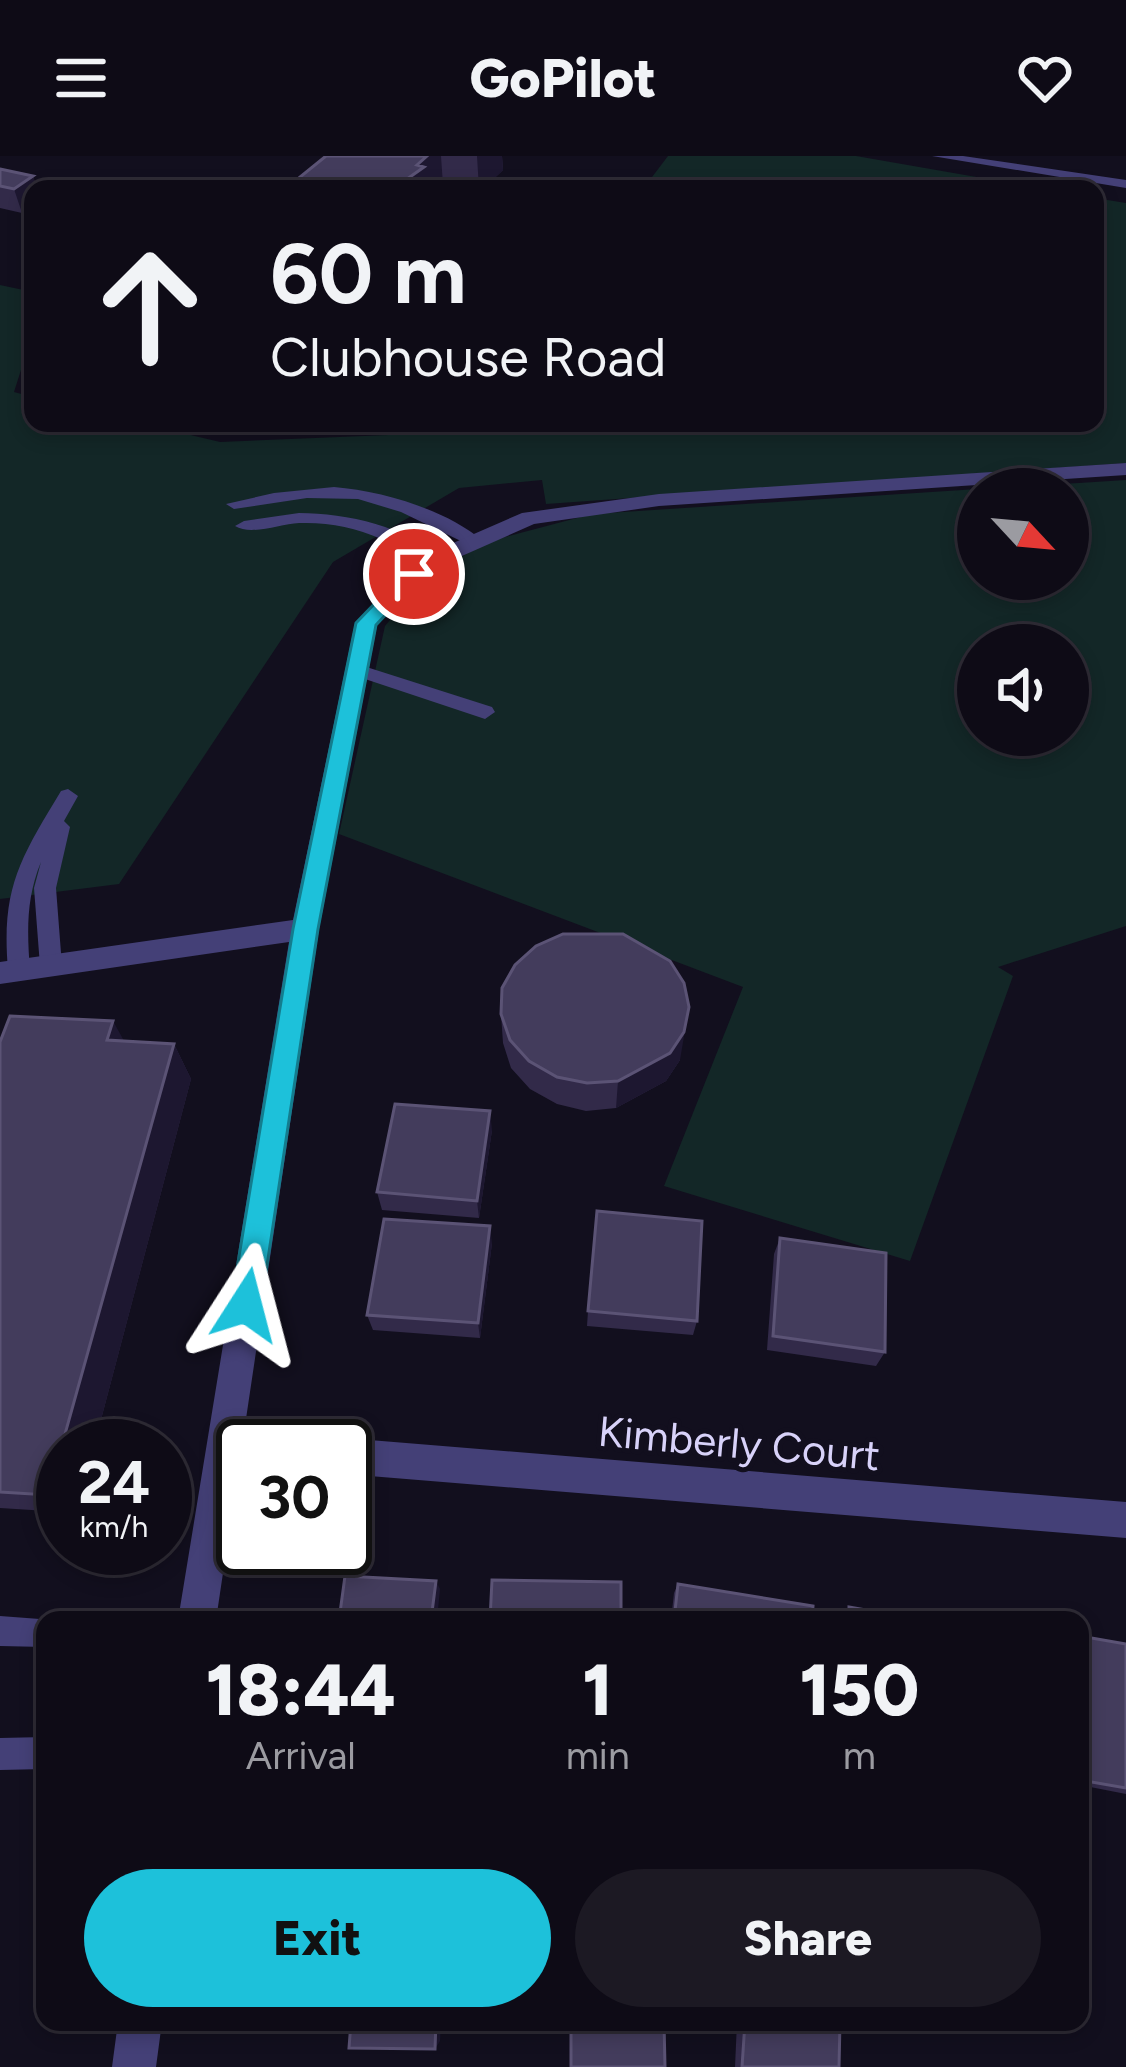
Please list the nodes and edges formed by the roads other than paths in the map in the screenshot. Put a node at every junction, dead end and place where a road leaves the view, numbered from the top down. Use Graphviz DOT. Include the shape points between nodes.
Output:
graph roads {
  1 [pos="934,156"];
  2 [pos="1023,156"];
  3 [pos="1126,169"];
  4 [pos="1038,180"];
  5 [pos="1099,180"];
  6 [pos="1126,469"];
  7 [pos="234,504"];
  8 [pos="244,526"];
  9 [pos="473,540"];
  10 [pos="435,559"];
  11 [pos="357,670"];
  12 [pos="485,712"];
  13 [pos="305,929"];
  14 [pos="51,966"];
  15 [pos="9,972"];
  16 [pos="237,1419"];
  17 [pos="372,1458"];
  18 [pos="1126,1520"];
  19 [pos="216,1529"];
  20 [pos="199,1611"];
  21 [pos="0,1631"];
  22 [pos="36,1632"];
  23 [pos="36,1753"];
  24 [pos="0,1754"];
  25 [pos="139,2031"];
  26 [pos="134,2067"];
  1 -- 4 [label="lane"];
  1 -- 5 [label="lane"];
  2 -- 3 [label="lane"];
  6 -- 9 [label="street" via="598,506 529,518"];
  7 -- 9 [label="lane" via="360,490"];
  8 -- 10 [label="lane" via="338,516"];
  9 -- 10 [label="street"];
  10 -- 11 [label="street" via="366,623"];
  11 -- 12 [label="lane"];
  11 -- 13 [label="street"];
  13 -- 14 [label="street"];
  13 -- 16 [label="street"];
  14 -- 15 [label="street"];
  14 -- 15 [label="lane" via="45,887 68,796 19,880"];
  17 -- 18 [label="street, Kimberly Court"];
  19 -- 20 [label="street"];
  21 -- 22 [label="lane"];
  23 -- 24 [label="lane"];
  25 -- 26 [label="street"];
}
